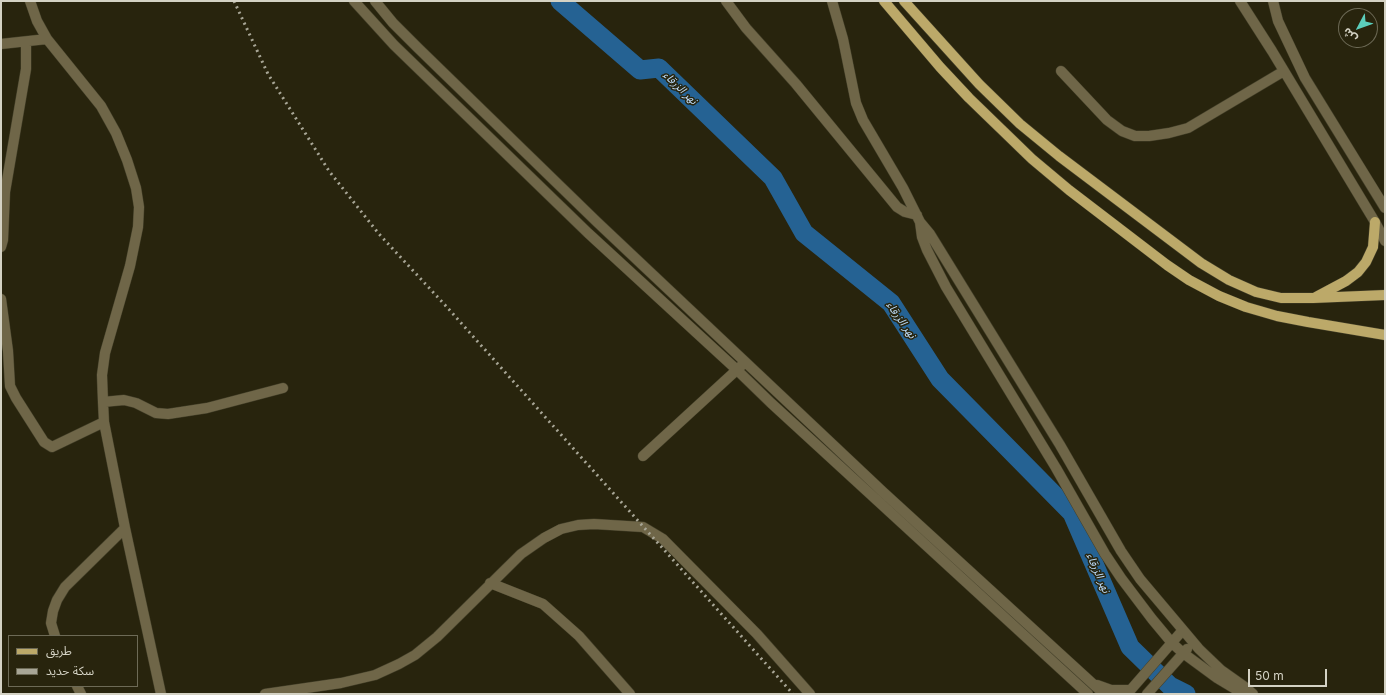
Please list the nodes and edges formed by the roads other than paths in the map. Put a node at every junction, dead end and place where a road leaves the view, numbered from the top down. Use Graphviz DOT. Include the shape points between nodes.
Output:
graph roads {
  1 [pos="30,1"];
  2 [pos="354,1"];
  3 [pos="375,1"];
  4 [pos="726,1"];
  5 [pos="832,1"];
  6 [pos="884,1"];
  7 [pos="1240,1"];
  8 [pos="1273,1"];
  9 [pos="908,2"];
  10 [pos="47,39"];
  11 [pos="26,42"];
  12 [pos="1,44"];
  13 [pos="1061,71"];
  14 [pos="1284,71"];
  15 [pos="1385,208"];
  16 [pos="919,218"];
  17 [pos="597,222"];
  18 [pos="1375,222"];
  19 [pos="588,233"];
  20 [pos="1385,241"];
  21 [pos="1,247"];
  22 [pos="1385,295"];
  23 [pos="1313,298"];
  24 [pos="1,299"];
  25 [pos="1385,335"];
  26 [pos="745,362"];
  27 [pos="737,370"];
  28 [pos="283,388"];
  29 [pos="103,402"];
  30 [pos="104,422"];
  31 [pos="643,456"];
  32 [pos="125,528"];
  33 [pos="490,583"];
  34 [pos="1182,630"];
  35 [pos="55,635"];
  36 [pos="1193,642"];
  37 [pos="1172,643"];
  38 [pos="1183,654"];
  39 [pos="1093,684"];
  40 [pos="1131,690"];
  41 [pos="1085,692"];
  42 [pos="285,693"];
  43 [pos="161,694"];
  44 [pos="265,694"];
  45 [pos="630,694"];
  46 [pos="810,694"];
  47 [pos="1104,694"];
  48 [pos="1147,694"];
  49 [pos="1248,694"];
  50 [pos="1253,694"];
  1 -- 10 [label="street"];
  2 -- 19 [label="street" via="394,45"];
  3 -- 17 [label="street" via="418,48"];
  4 -- 16 [label="street" via="897,207"];
  5 -- 16 [label="street" via="858,108"];
  6 -- 25 [label="main road" via="969,98 1032,159 1189,280 1246,307 1278,316"];
  7 -- 14 [label="street"];
  8 -- 15 [label="street" via="1290,50 1305,78"];
  9 -- 23 [label="main road" via="979,84 1020,124 1201,263 1256,292 1281,298"];
  10 -- 11 [label="street"];
  10 -- 29 [label="street" via="101,106 116,133 136,188 139,207 138,227 130,266 105,353 102,376"];
  11 -- 12 [label="street"];
  11 -- 21 [label="street" via="26,69 5,192"];
  13 -- 14 [label="street" via="1112,124 1135,136 1150,136 1188,128"];
  14 -- 18 [label="street"];
  16 -- 34 [label="street" via="1060,445 1121,551 1140,579"];
  16 -- 37 [label="street" via="927,250 943,280 1105,554 1125,584"];
  17 -- 19 [label="street"];
  17 -- 26 [label="street"];
  18 -- 20 [label="street"];
  18 -- 23 [label="main road" via="1373,247 1358,272"];
  19 -- 27 [label="street"];
  22 -- 23 [label="main road"];
  24 -- 30 [label="street" via="10,386 44,442 52,447"];
  26 -- 27 [label="street"];
  26 -- 39 [label="street"];
  27 -- 31 [label="street"];
  27 -- 41 [label="street"];
  28 -- 29 [label="street" via="207,408 168,414 156,413 124,400"];
  29 -- 30 [label="street"];
  30 -- 32 [label="street"];
  32 -- 35 [label="street" via="65,587 53,611 51,623"];
  32 -- 43 [label="street"];
  33 -- 42 [label="street" via="437,638 399,664 375,675"];
  33 -- 45 [label="street" via="543,604 579,636"];
  33 -- 46 [label="street" via="521,554 561,530 594,524 643,527 673,547 757,634"];
  34 -- 36 [label="street"];
  34 -- 37 [label="street"];
  36 -- 38 [label="street"];
  36 -- 50 [label="street" via="1221,670"];
  37 -- 38 [label="street"];
  37 -- 40 [label="street"];
  38 -- 48 [label="street"];
  38 -- 49 [label="street" via="1217,678"];
  39 -- 40 [label="street" via="1110,690"];
  39 -- 47 [label="street"];
  42 -- 44 [label="street"];
}
